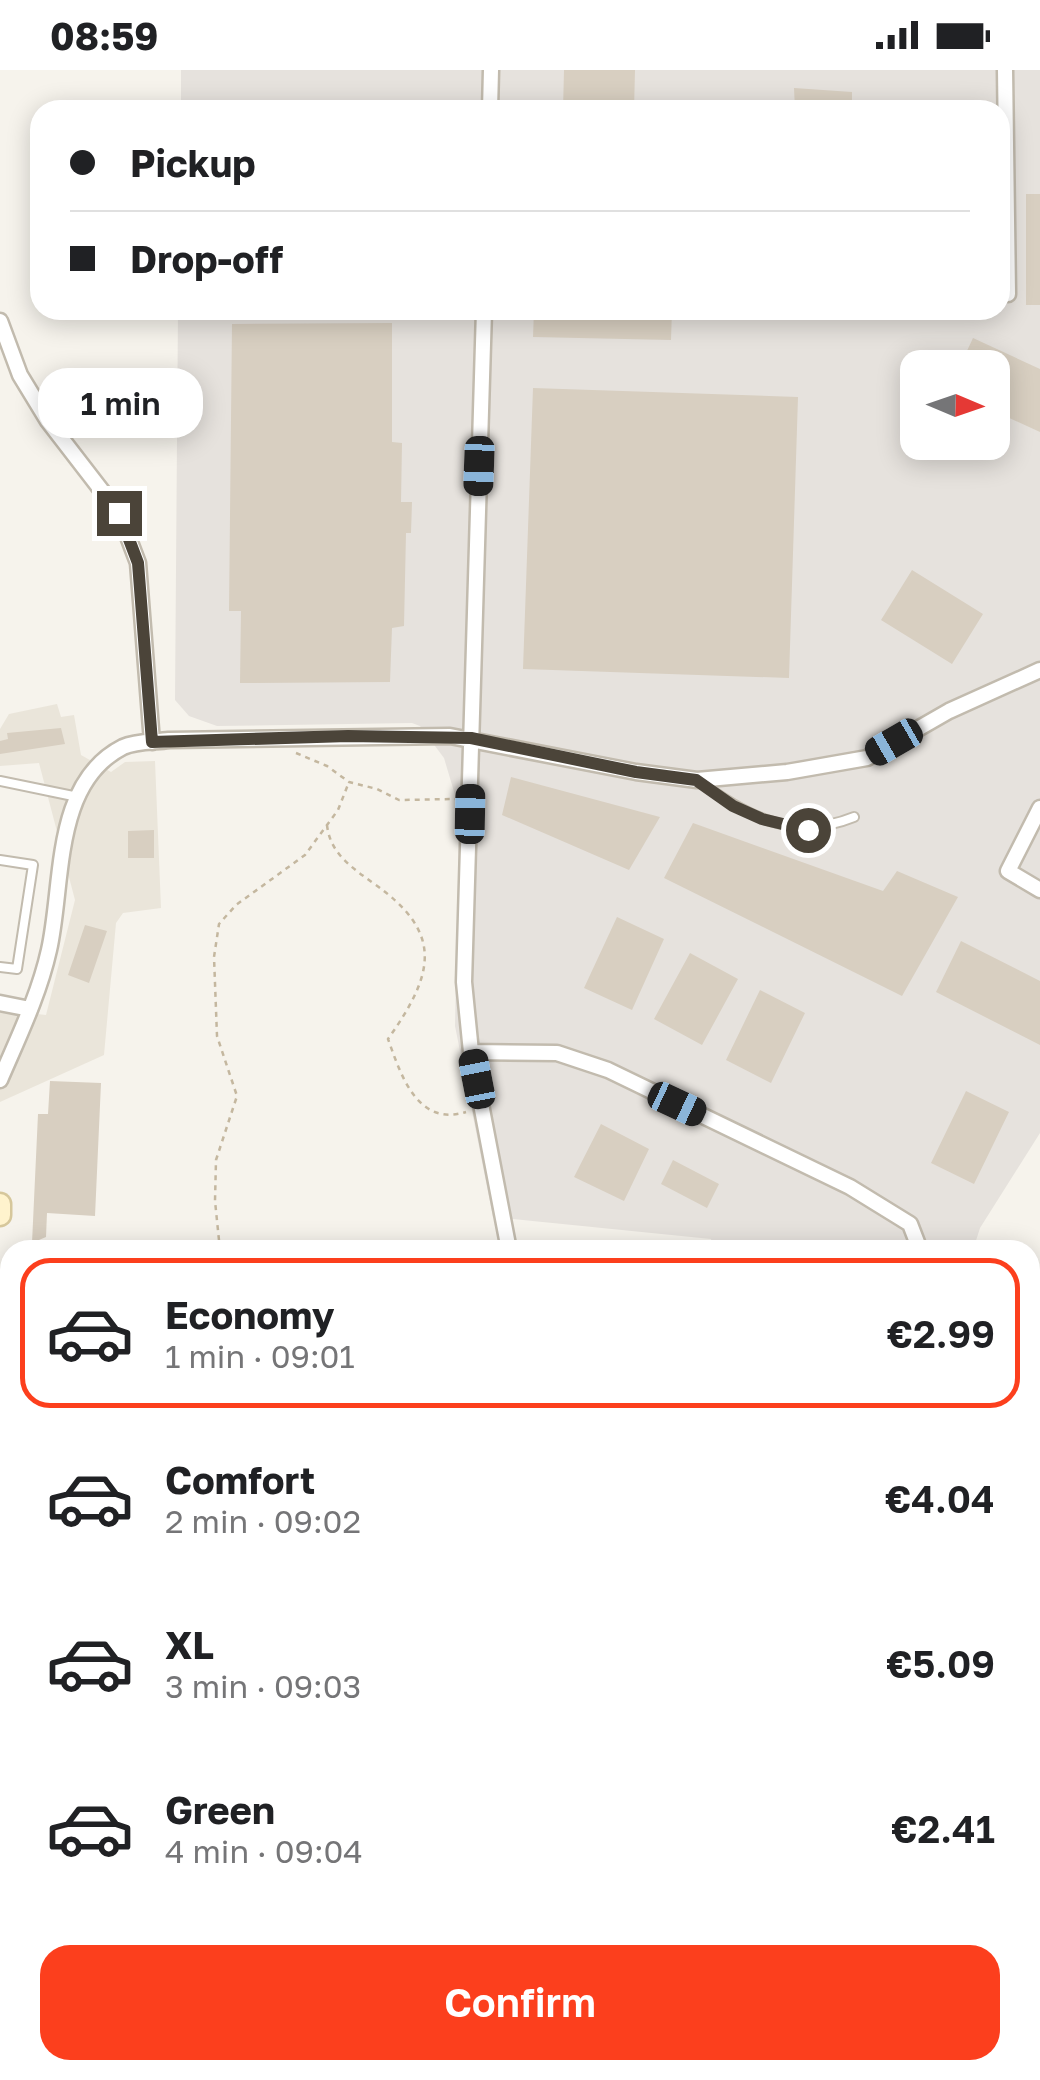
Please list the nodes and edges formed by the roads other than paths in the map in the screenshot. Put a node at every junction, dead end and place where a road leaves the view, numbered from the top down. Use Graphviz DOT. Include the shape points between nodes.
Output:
graph roads {
  1 [pos="491,70"];
  2 [pos="1005,70"];
  3 [pos="490,100"];
  4 [pos="1005,100"];
  5 [pos="484,320"];
  6 [pos="0,321"];
  7 [pos="1040,670"];
  8 [pos="471,738"];
  9 [pos="152,742"];
  10 [pos="696,780"];
  11 [pos="0,781"];
  12 [pos="78,798"];
  13 [pos="1040,808"];
  14 [pos="854,817"];
  15 [pos="0,860"];
  16 [pos="1040,890"];
  17 [pos="0,967"];
  18 [pos="0,1003"];
  19 [pos="30,1009"];
  20 [pos="471,1052"];
  21 [pos="0,1080"];
  22 [pos="0,1204"];
  23 [pos="0,1215"];
  24 [pos="507,1240"];
  25 [pos="916,1240"];
  1 -- 3 [label="street"];
  2 -- 4 [label="street"];
  5 -- 8 [label="street"];
  6 -- 9 [label="street" via="20,375 119,513 138,563"];
  7 -- 10 [label="street" via="867,758"];
  8 -- 9 [label="street"];
  8 -- 10 [label="street"];
  8 -- 20 [label="street" via="464,982"];
  9 -- 12 [label="street" via="126,746 93,769"];
  10 -- 14 [label="lane" via="733,806 808,830"];
  11 -- 12 [label="lane"];
  12 -- 19 [label="street" via="64,838 49,952"];
  13 -- 16 [label="street" via="1008,872"];
  15 -- 17 [label="lane" via="33,865 17,969"];
  18 -- 19 [label="street"];
  19 -- 21 [label="street"];
  20 -- 24 [label="street"];
  20 -- 25 [label="street" via="558,1053 608,1070 850,1187 910,1224"];
  22 -- 23 [label="street"];
}
